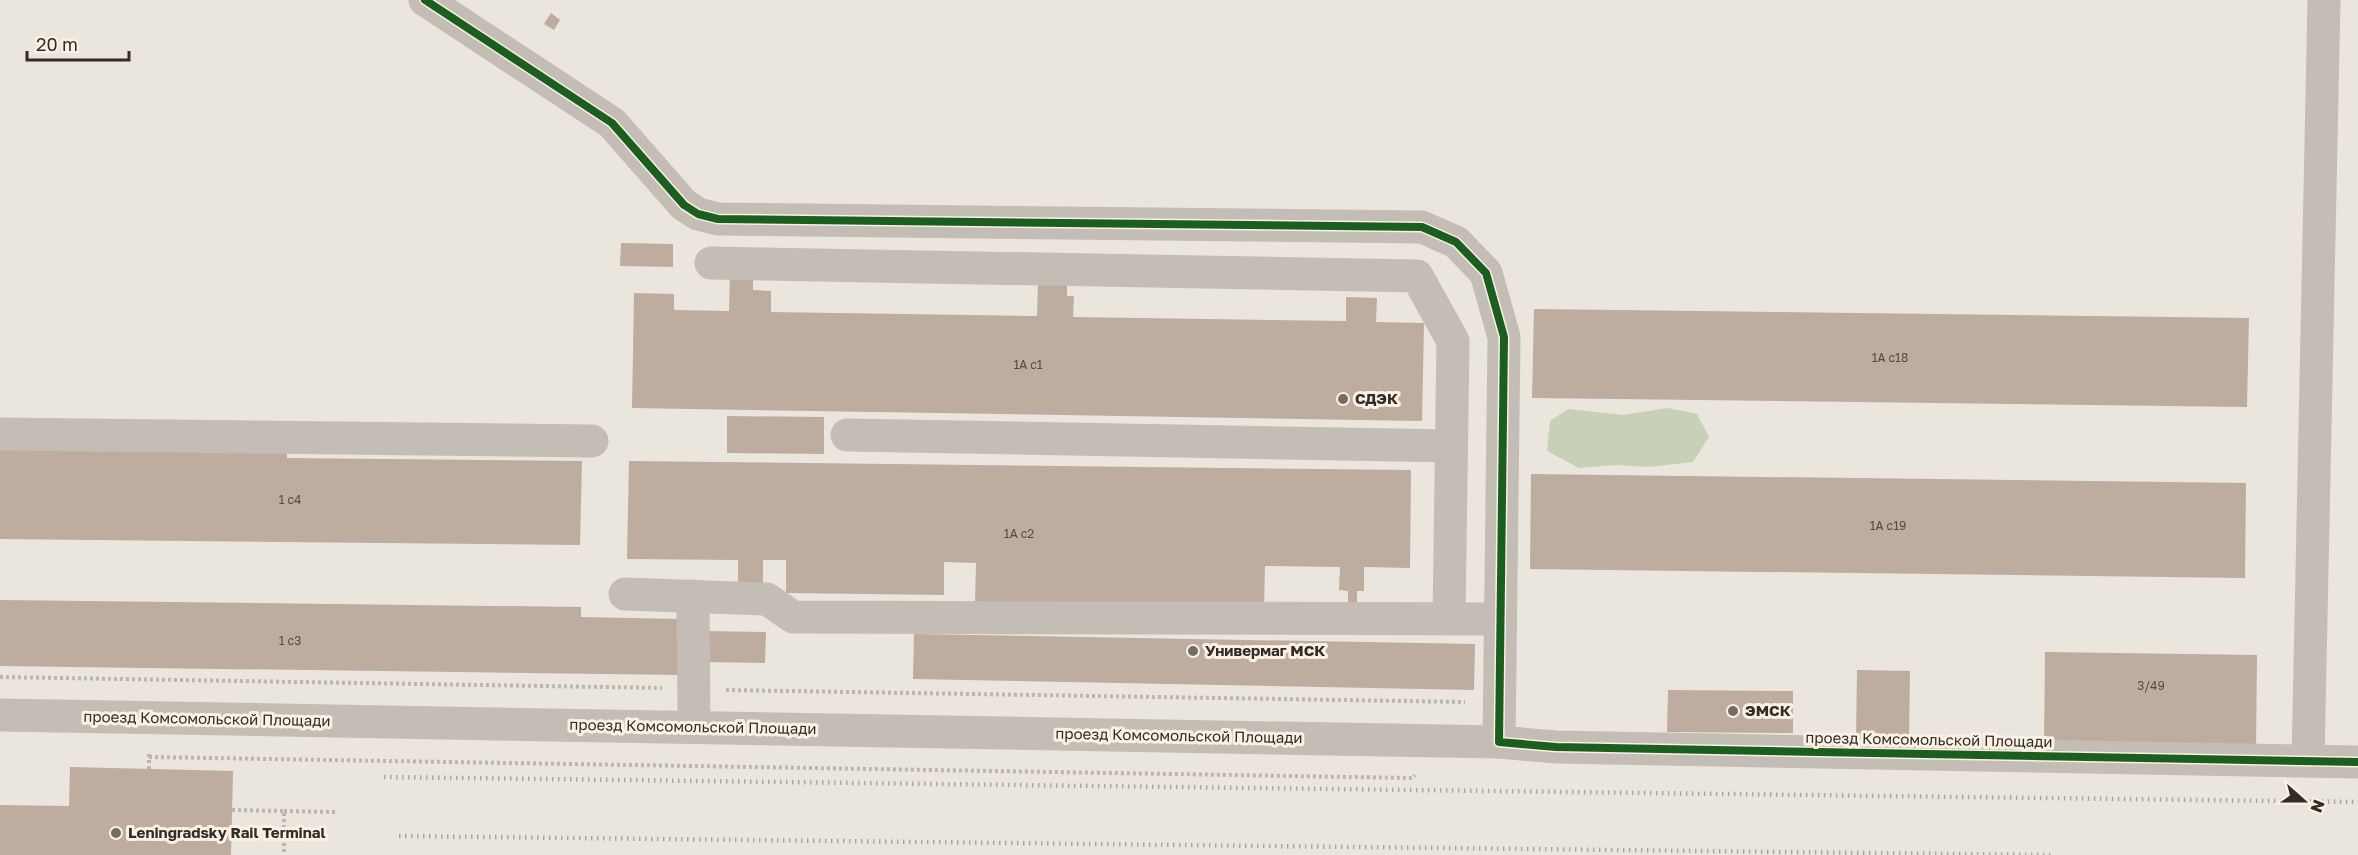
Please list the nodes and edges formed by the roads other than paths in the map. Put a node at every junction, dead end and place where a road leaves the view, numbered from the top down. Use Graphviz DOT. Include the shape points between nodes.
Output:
graph roads {
  1 [pos="425,0"];
  2 [pos="2324,0"];
  3 [pos="711,263"];
  4 [pos="0,434"];
  5 [pos="847,435"];
  6 [pos="592,441"];
  7 [pos="1451,446"];
  8 [pos="625,594"];
  9 [pos="693,596"];
  10 [pos="1449,618"];
  11 [pos="1500,619"];
  12 [pos="0,715"];
  13 [pos="694,727"];
  14 [pos="1499,742"];
  15 [pos="2308,761"];
  16 [pos="2358,762"];
  1 -- 11 [label="street" via="612,123 684,205 718,219 1422,227 1456,242 1486,273 1504,337"];
  2 -- 15 [label="street"];
  3 -- 7 [label="street" via="1417,276 1453,341"];
  4 -- 6 [label="street"];
  5 -- 7 [label="street"];
  7 -- 10 [label="street"];
  8 -- 9 [label="street"];
  9 -- 10 [label="street" via="767,599 793,617"];
  9 -- 13 [label="street"];
  10 -- 11 [label="street"];
  11 -- 14 [label="street"];
  12 -- 13 [label="street, проезд Комсомольской Площади"];
  13 -- 14 [label="street, проезд Комсомольской Площади"];
  14 -- 15 [label="street, проезд Комсомольской Площади" via="1556,747"];
  15 -- 16 [label="street, проезд Комсомольской Площади"];
}
